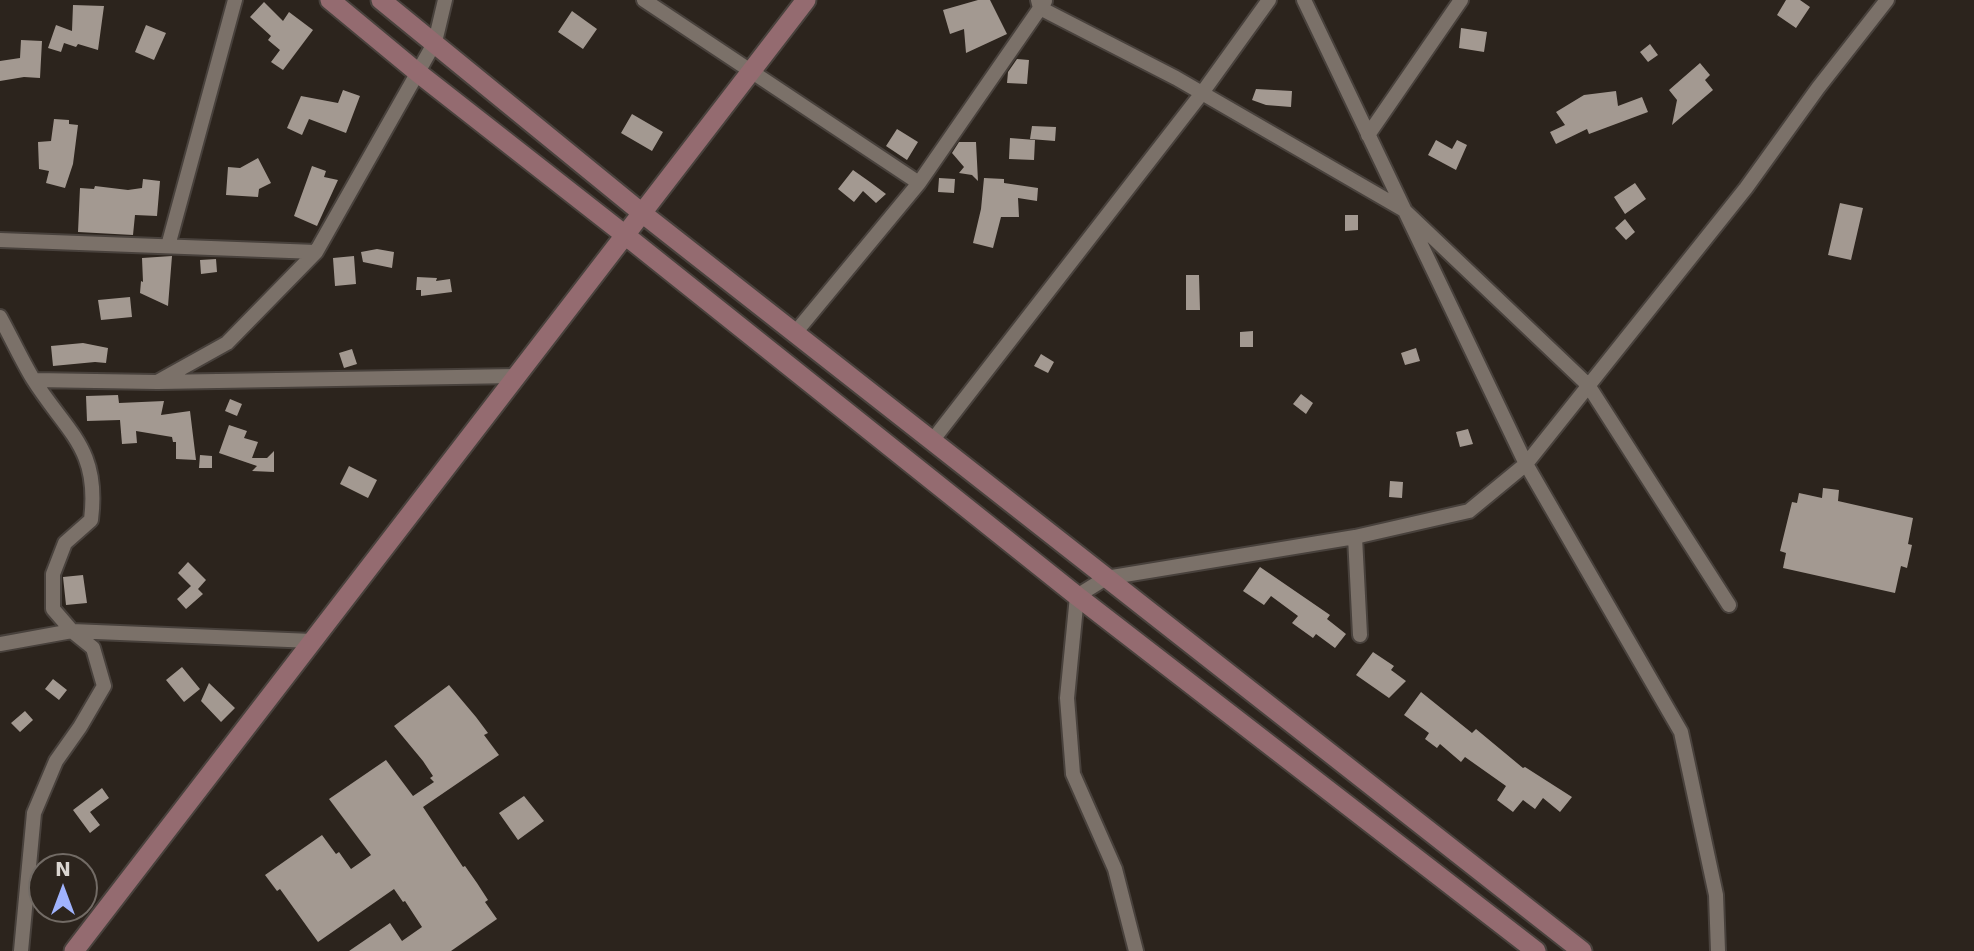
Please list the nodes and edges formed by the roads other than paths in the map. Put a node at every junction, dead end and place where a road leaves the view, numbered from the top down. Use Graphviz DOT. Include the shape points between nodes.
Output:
graph roads {
  1 [pos="235,0"];
  2 [pos="330,0"];
  3 [pos="381,0"];
  4 [pos="445,0"];
  5 [pos="645,0"];
  6 [pos="806,0"];
  7 [pos="1269,0"];
  8 [pos="1304,0"];
  9 [pos="1461,0"];
  10 [pos="1041,3"];
  11 [pos="1888,3"];
  12 [pos="435,42"];
  13 [pos="417,72"];
  14 [pos="751,72"];
  15 [pos="1202,93"];
  16 [pos="1368,135"];
  17 [pos="919,183"];
  18 [pos="1405,210"];
  19 [pos="642,213"];
  20 [pos="625,235"];
  21 [pos="0,240"];
  22 [pos="168,246"];
  23 [pos="316,252"];
  24 [pos="0,317"];
  25 [pos="795,333"];
  26 [pos="516,376"];
  27 [pos="34,380"];
  28 [pos="157,382"];
  29 [pos="1588,385"];
  30 [pos="932,441"];
  31 [pos="1526,464"];
  32 [pos="1355,537"];
  33 [pos="1107,578"];
  34 [pos="1077,596"];
  35 [pos="1728,605"];
  36 [pos="72,631"];
  37 [pos="1360,635"];
  38 [pos="312,641"];
  39 [pos="0,644"];
  40 [pos="1423,827"];
  41 [pos="1405,849"];
  42 [pos="21,951"];
  43 [pos="74,951"];
  44 [pos="1136,951"];
  45 [pos="1536,951"];
  46 [pos="1582,951"];
  47 [pos="1718,951"];
  1 -- 22 [label="street"];
  2 -- 13 [label="street"];
  3 -- 12 [label="street"];
  4 -- 12 [label="street"];
  5 -- 14 [label="street"];
  6 -- 14 [label="street"];
  7 -- 15 [label="street"];
  8 -- 16 [label="street"];
  9 -- 16 [label="street"];
  10 -- 15 [label="street"];
  10 -- 17 [label="street"];
  11 -- 29 [label="street"];
  12 -- 13 [label="street"];
  12 -- 19 [label="street"];
  13 -- 20 [label="street"];
  13 -- 23 [label="street"];
  14 -- 17 [label="street"];
  14 -- 19 [label="street"];
  15 -- 18 [label="street"];
  15 -- 30 [label="street"];
  16 -- 18 [label="street"];
  17 -- 25 [label="street"];
  18 -- 29 [label="street"];
  18 -- 31 [label="street"];
  19 -- 20 [label="street"];
  19 -- 25 [label="street"];
  20 -- 26 [label="street"];
  20 -- 34 [label="street"];
  21 -- 22 [label="street"];
  22 -- 23 [label="street"];
  23 -- 28 [label="street" via="227,343"];
  24 -- 27 [label="street"];
  25 -- 30 [label="street"];
  26 -- 28 [label="street"];
  26 -- 38 [label="street"];
  27 -- 28 [label="street"];
  27 -- 36 [label="street" via="80,443 94,494 91,520 65,542 53,574 53,608"];
  29 -- 31 [label="street"];
  29 -- 35 [label="street"];
  30 -- 33 [label="street"];
  31 -- 32 [label="street" via="1469,510"];
  31 -- 47 [label="street" via="1681,732 1716,895"];
  32 -- 33 [label="street"];
  32 -- 37 [label="street"];
  33 -- 34 [label="street"];
  33 -- 40 [label="street"];
  34 -- 41 [label="street"];
  34 -- 44 [label="street" via="1067,698 1073,774 1115,869"];
  36 -- 38 [label="street"];
  36 -- 39 [label="street"];
  36 -- 42 [label="street" via="93,648 104,686 56,761 34,813"];
  38 -- 43 [label="street"];
  40 -- 41 [label="street"];
  40 -- 46 [label="street"];
  41 -- 45 [label="street"];
}
